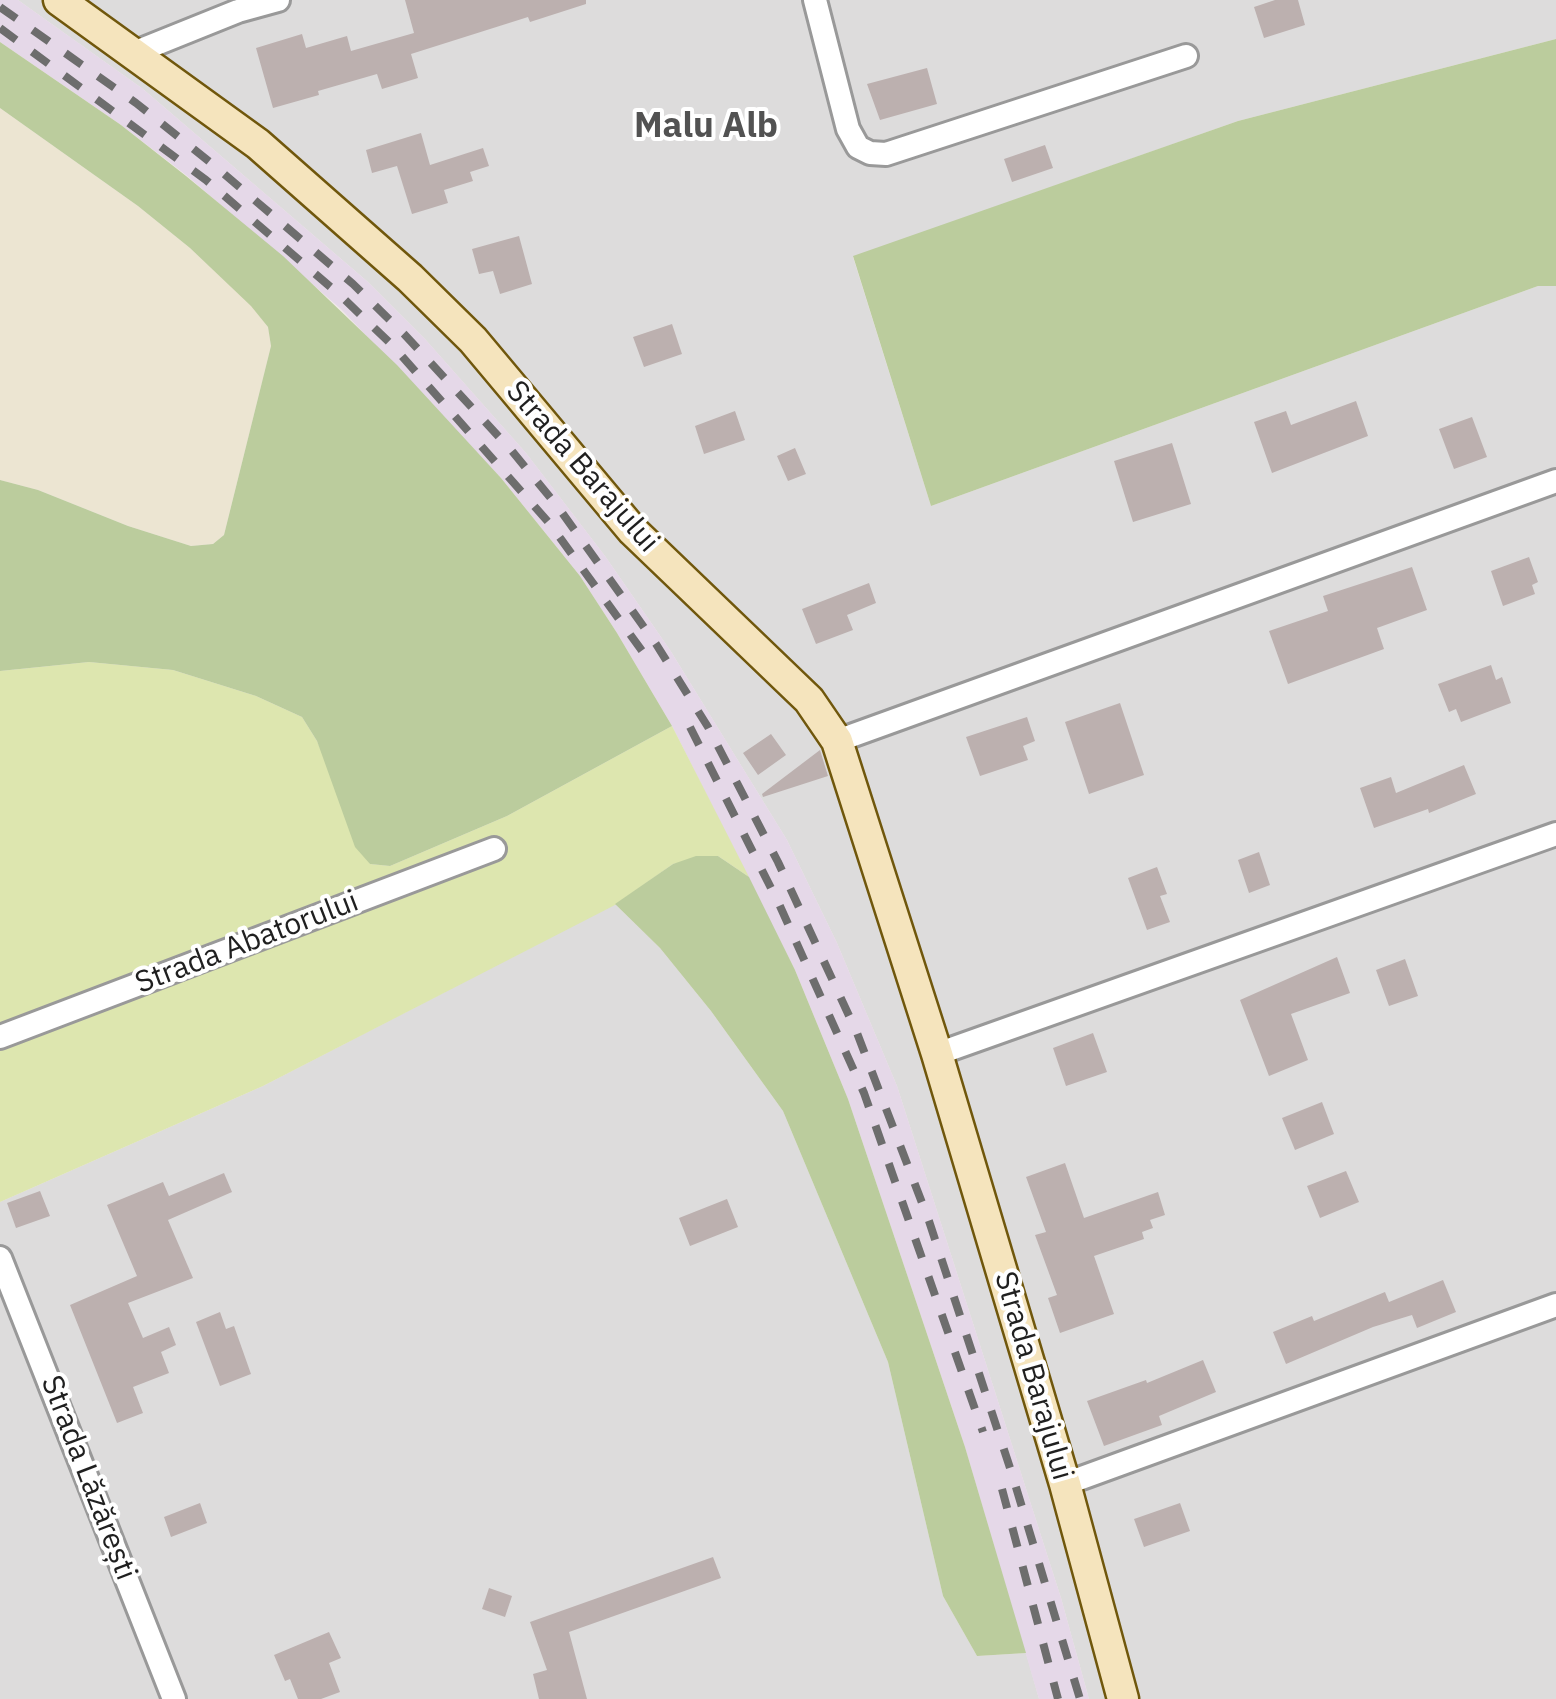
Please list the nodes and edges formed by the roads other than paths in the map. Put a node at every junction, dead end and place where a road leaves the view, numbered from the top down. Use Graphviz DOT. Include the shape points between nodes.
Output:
graph roads {
  1 [pos="59,0"];
  2 [pos="278,0"];
  3 [pos="815,0"];
  4 [pos="136,52"];
  5 [pos="1186,56"];
  6 [pos="1556,481"];
  7 [pos="837,742"];
  8 [pos="1556,834"];
  9 [pos="494,849"];
  10 [pos="0,1037"];
  11 [pos="937,1054"];
  12 [pos="0,1258"];
  13 [pos="1556,1305"];
  14 [pos="1065,1484"];
  15 [pos="174,1699"];
  16 [pos="1123,1699"];
  1 -- 4 [label="street, Strada Barajului"];
  2 -- 4 [label="street"];
  3 -- 5 [label="street" via="848,129 870,154"];
  4 -- 7 [label="street, Strada Barajului" via="258,144 473,340 633,531 796,687"];
  6 -- 7 [label="street"];
  7 -- 11 [label="street, Strada Barajului"];
  8 -- 11 [label="street"];
  9 -- 10 [label="street, Strada Abatorului"];
  11 -- 14 [label="street, Strada Barajului"];
  12 -- 15 [label="street, Strada Lăzărești"];
  13 -- 14 [label="street"];
  14 -- 16 [label="street, Strada Barajului"];
}
